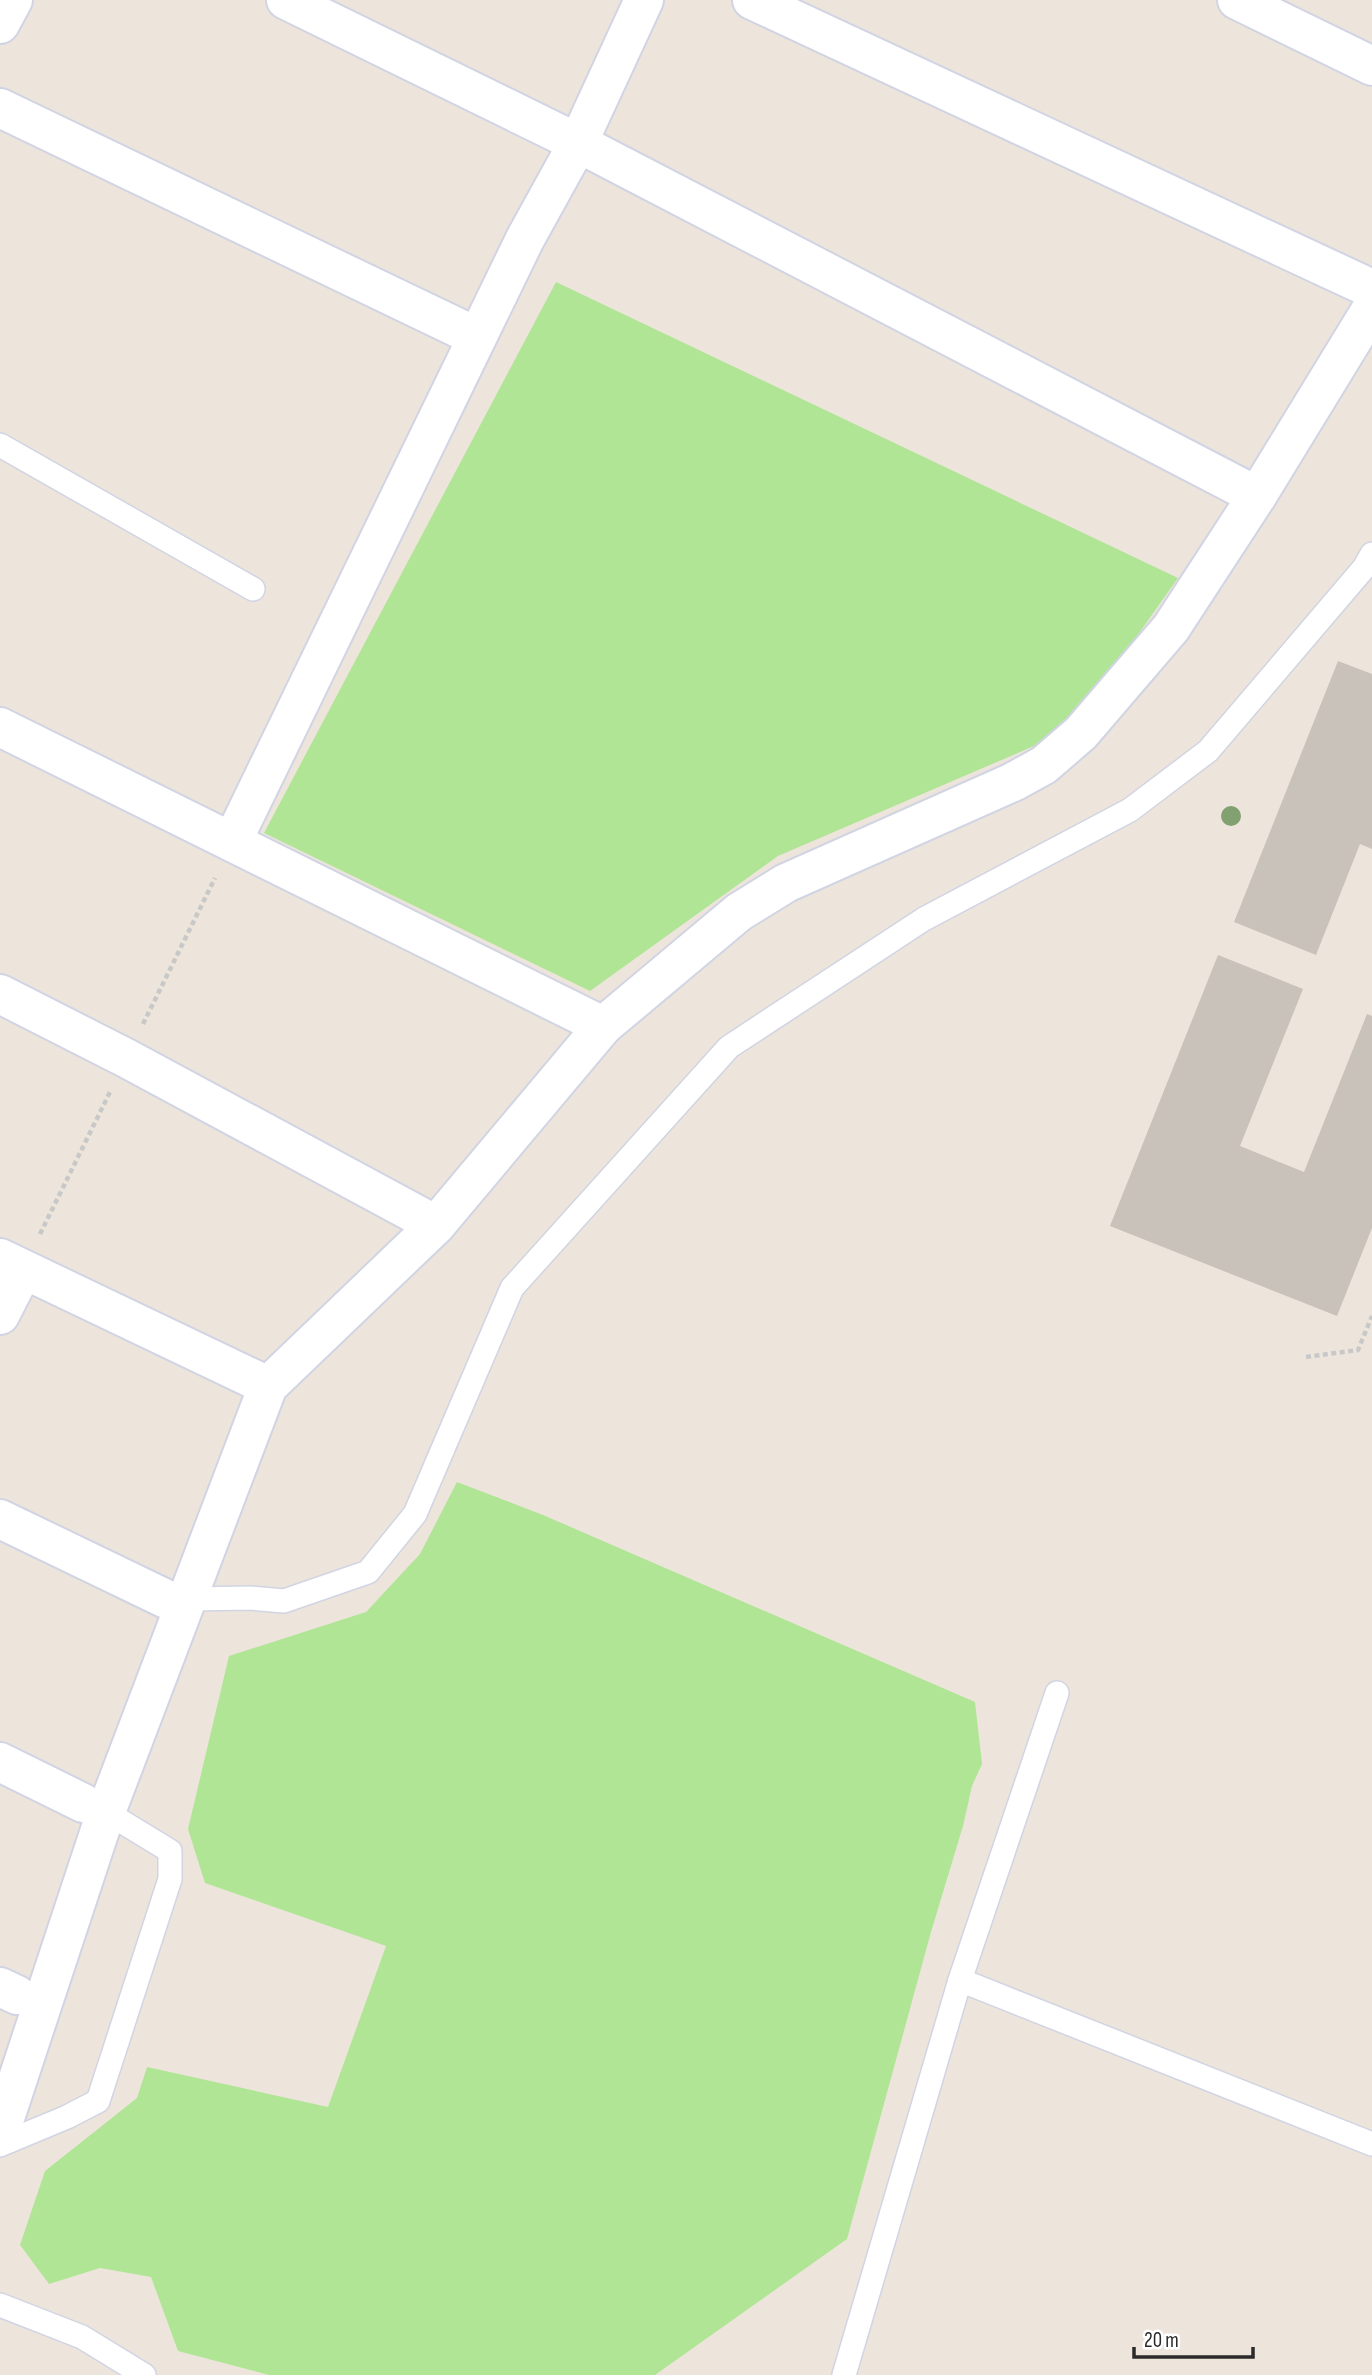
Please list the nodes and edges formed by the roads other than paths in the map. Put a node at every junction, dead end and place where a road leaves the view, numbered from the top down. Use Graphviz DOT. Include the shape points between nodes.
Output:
graph roads {
  1 [pos="13,0"];
  2 [pos="286,0"];
  3 [pos="644,0"];
  4 [pos="752,0"];
  5 [pos="1237,0"];
  6 [pos="0,24"];
  7 [pos="1372,66"];
  8 [pos="0,108"];
  9 [pos="578,143"];
  10 [pos="1372,289"];
  11 [pos="1372,308"];
  12 [pos="477,337"];
  13 [pos="0,445"];
  14 [pos="1257,496"];
  15 [pos="1372,554"];
  16 [pos="253,590"];
  17 [pos="0,727"];
  18 [pos="232,842"];
  19 [pos="0,995"];
  20 [pos="603,1026"];
  21 [pos="436,1225"];
  22 [pos="11,1264"];
  23 [pos="0,1315"];
  24 [pos="268,1386"];
  25 [pos="0,1519"];
  26 [pos="178,1599"];
  27 [pos="1057,1693"];
  28 [pos="0,1762"];
  29 [pos="95,1808"];
  30 [pos="960,1980"];
  31 [pos="0,2133"];
  32 [pos="1372,2144"];
  33 [pos="0,2145"];
  34 [pos="0,2305"];
  35 [pos="144,2375"];
  36 [pos="844,2375"];
  1 -- 6 [label="street"];
  2 -- 9 [label="street"];
  3 -- 9 [label="street"];
  4 -- 10 [label="street"];
  5 -- 7 [label="street"];
  8 -- 12 [label="street"];
  9 -- 12 [label="street"];
  9 -- 14 [label="street"];
  11 -- 14 [label="street"];
  12 -- 18 [label="street"];
  13 -- 16 [label="lane"];
  14 -- 20 [label="street" via="1171,628 1082,733 1044,765 786,883 739,912"];
  15 -- 26 [label="lane" via="1208,751 1129,810 924,919 729,1046 512,1289 415,1514 368,1572 284,1601"];
  17 -- 18 [label="street"];
  18 -- 20 [label="street"];
  19 -- 21 [label="street"];
  20 -- 21 [label="street"];
  21 -- 24 [label="street"];
  22 -- 23 [label="street"];
  22 -- 24 [label="street"];
  24 -- 26 [label="street"];
  25 -- 26 [label="street"];
  26 -- 29 [label="street"];
  27 -- 30 [label="lane"];
  28 -- 29 [label="street"];
  29 -- 31 [label="street"];
  29 -- 33 [label="lane" via="170,1851 170,1880 98,2101"];
  30 -- 32 [label="lane"];
  30 -- 36 [label="lane"];
  34 -- 35 [label="lane" via="82,2337"];
}
